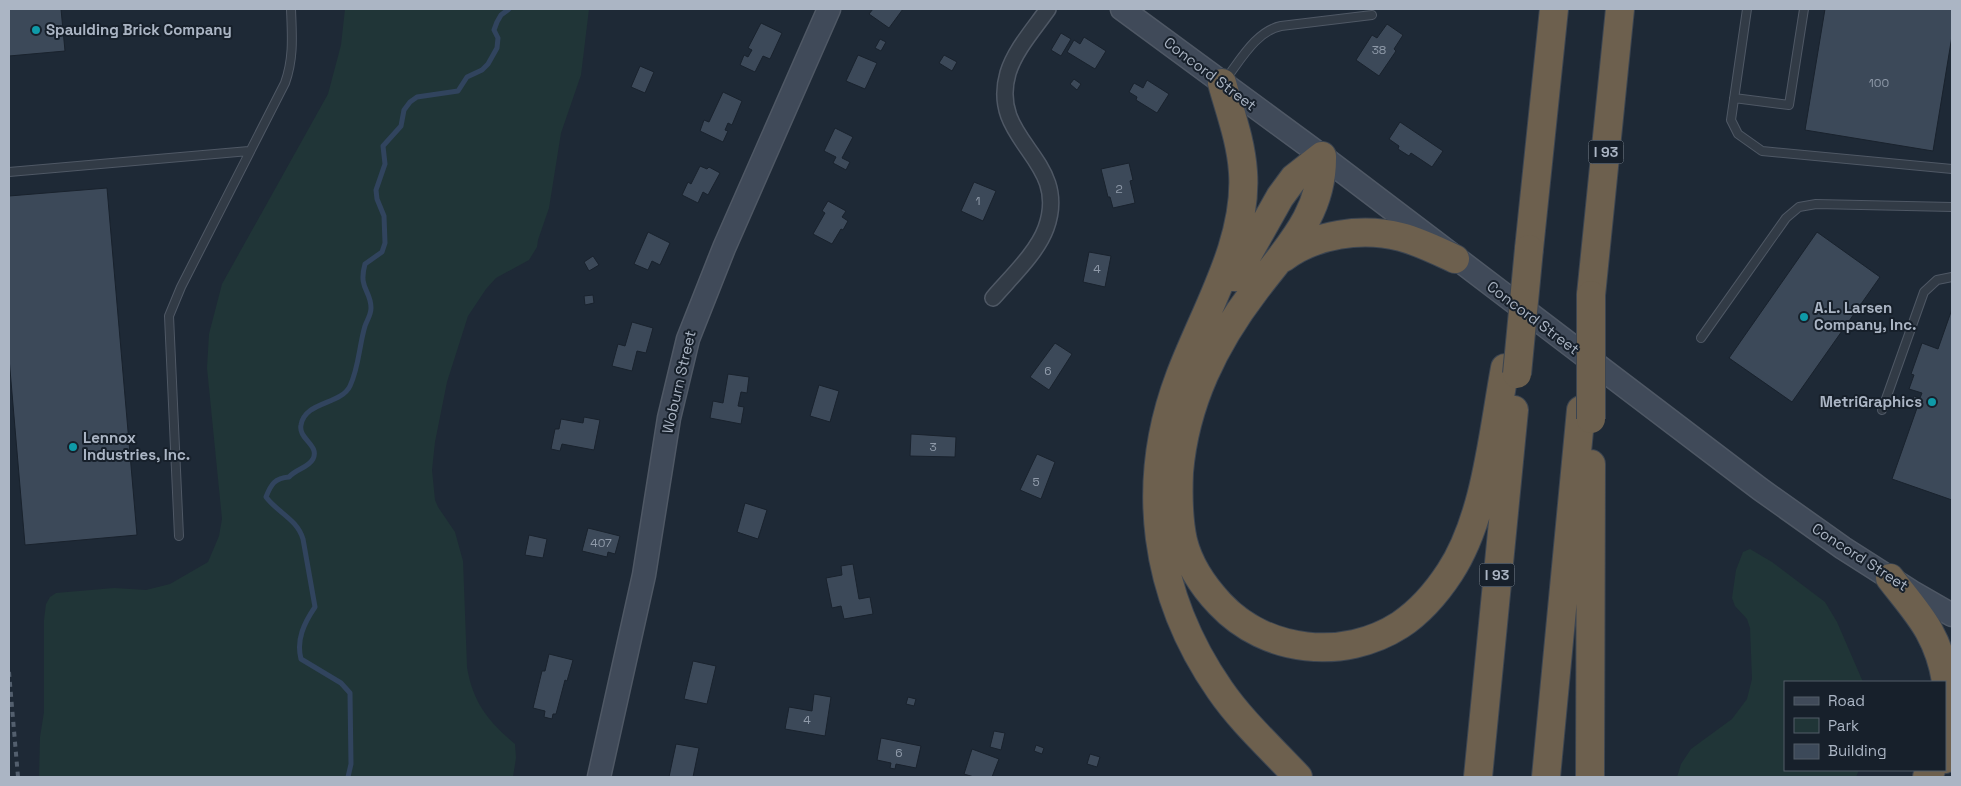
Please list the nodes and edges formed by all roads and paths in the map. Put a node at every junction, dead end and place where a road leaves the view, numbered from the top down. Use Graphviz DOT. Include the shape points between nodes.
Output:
graph roads {
  1 [pos="291,9"];
  2 [pos="829,9"];
  3 [pos="1048,9"];
  4 [pos="1122,9"];
  5 [pos="1554,9"];
  6 [pos="1620,9"];
  7 [pos="1747,9"];
  8 [pos="1804,9"];
  9 [pos="1372,15"];
  10 [pos="1222,83"];
  11 [pos="1734,98"];
  12 [pos="249,151"];
  13 [pos="1322,156"];
  14 [pos="1952,169"];
  15 [pos="9,172"];
  16 [pos="1952,207"];
  17 [pos="1455,258"];
  18 [pos="1280,260"];
  19 [pos="1952,278"];
  20 [pos="993,298"];
  21 [pos="1701,338"];
  22 [pos="1197,339"];
  23 [pos="1511,371"];
  24 [pos="1882,410"];
  25 [pos="1586,415"];
  26 [pos="179,536"];
  27 [pos="1890,578"];
  28 [pos="1952,614"];
  29 [pos="1946,726"];
  30 [pos="599,777"];
  31 [pos="1298,777"];
  32 [pos="1478,777"];
  33 [pos="1546,777"];
  34 [pos="1590,777"];
  1 -- 12 [label="lane" via="293,47 290,70"];
  2 -- 30 [label="street, Woburn Street" via="688,338 669,418 644,575"];
  3 -- 20 [label="street" via="1012,62 1004,94 1012,126 1044,172 1050,195 1049,218 1033,250"];
  4 -- 10 [label="street, Concord Street"];
  5 -- 23 [label="highway, bridge" via="1529,249"];
  6 -- 25 [label="highway, I 93, bridge" via="1591,295"];
  7 -- 11 [label="lane"];
  8 -- 11 [label="lane" via="1789,105"];
  9 -- 10 [label="lane" via="1271,29 1262,34"];
  10 -- 13 [label="street, Concord Street"];
  10 -- 22 [label="highway" via="1240,149 1243,199 1234,244"];
  11 -- 14 [label="lane" via="1731,120 1738,134 1762,151"];
  12 -- 15 [label="lane"];
  12 -- 26 [label="lane" via="169,316"];
  13 -- 17 [label="street, Concord Street"];
  13 -- 18 [label="highway" via="1322,177 1317,196 1302,227"];
  13 -- 22 [label="highway" via="1294,178 1280,197"];
  16 -- 21 [label="lane" via="1816,204 1799,207 1786,218"];
  17 -- 18 [label="highway" via="1403,237 1363,233 1316,241"];
  17 -- 27 [label="street, Concord Street" via="1760,489"];
  18 -- 23 [label="highway" via="1234,320 1207,366 1189,414 1178,486 1180,527 1197,574 1225,610 1261,633 1297,646 1346,646 1374,638 1416,614 1451,571 1462,551 1473,522"];
  19 -- 24 [label="lane" via="1937,280 1924,292"];
  22 -- 31 [label="highway" via="1172,398 1161,444 1157,494 1162,557 1182,623 1209,673 1243,719"];
  23 -- 32 [label="highway, I 93"];
  25 -- 33 [label="highway, I 93"];
  25 -- 34 [label="highway"];
  27 -- 28 [label="street, Concord Street"];
  27 -- 29 [label="highway" via="1929,631 1937,650 1948,687"];
}
